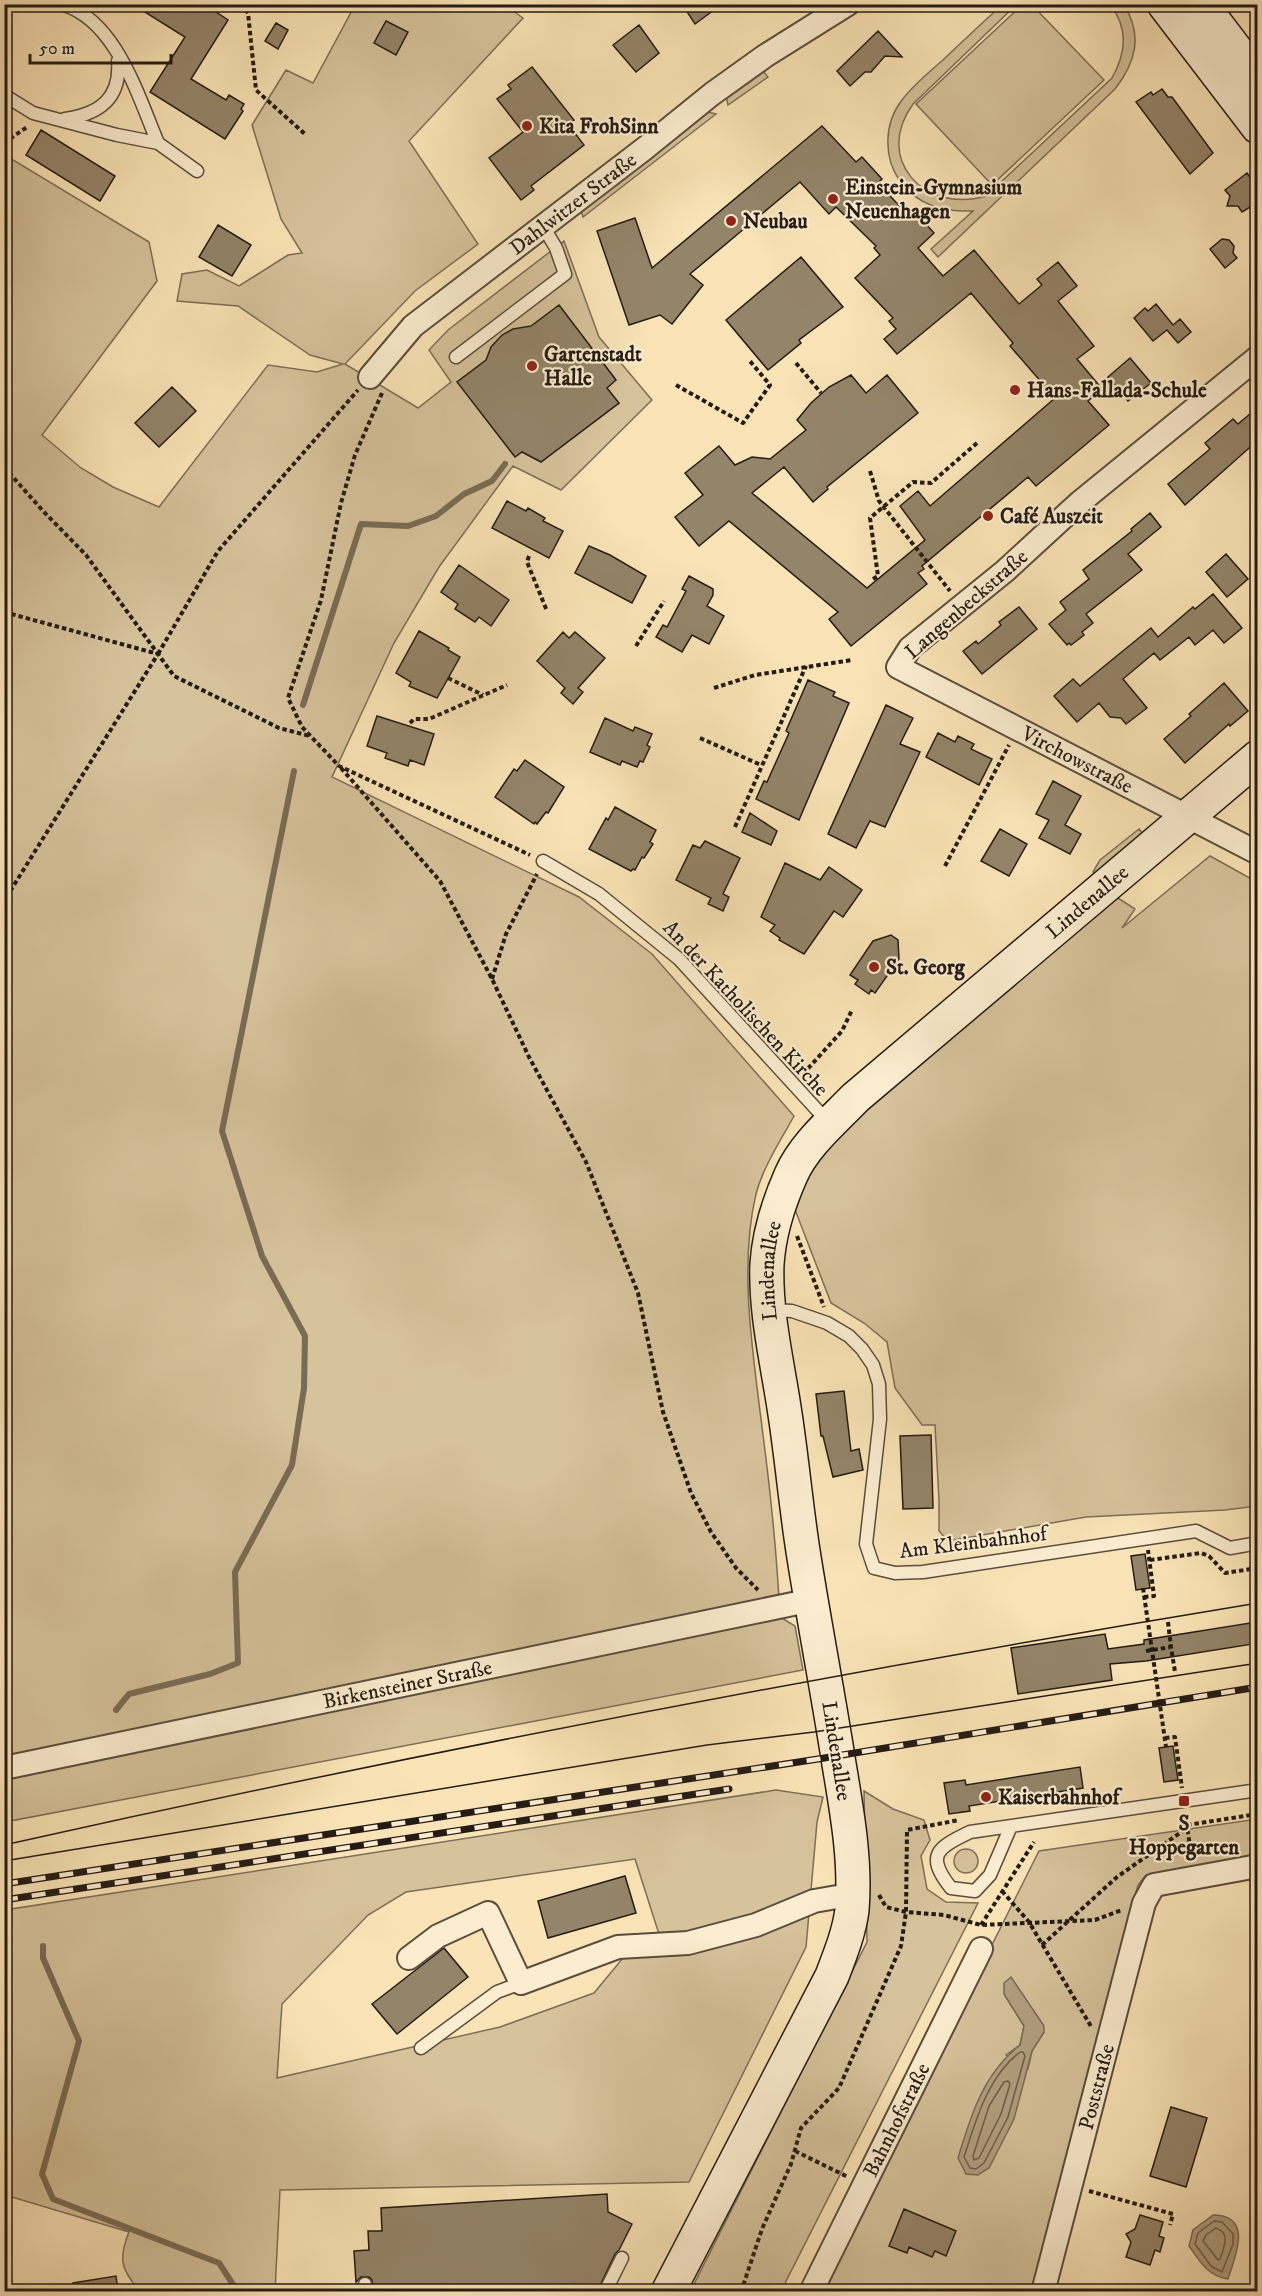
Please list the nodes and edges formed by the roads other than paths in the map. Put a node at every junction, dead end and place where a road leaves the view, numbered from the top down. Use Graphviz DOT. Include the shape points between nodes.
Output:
graph roads {
  1 [pos="62,4"];
  2 [pos="84,4"];
  3 [pos="1164,4"];
  4 [pos="1201,4"];
  5 [pos="839,7"];
  6 [pos="96,24"];
  7 [pos="118,53"];
  8 [pos="1257,80"];
  9 [pos="4,95"];
  10 [pos="58,119"];
  11 [pos="1257,127"];
  12 [pos="158,143"];
  13 [pos="197,171"];
  14 [pos="543,226"];
  15 [pos="456,357"];
  16 [pos="1257,357"];
  17 [pos="370,377"];
  18 [pos="898,667"];
  19 [pos="1257,757"];
  20 [pos="1186,816"];
  21 [pos="1257,853"];
  22 [pos="543,861"];
  23 [pos="830,1124"];
  24 [pos="769,1310"];
  25 [pos="1257,1543"];
  26 [pos="812,1600"];
  27 [pos="4,1768"];
  28 [pos="1257,1790"];
  29 [pos="1011,1826"];
  30 [pos="1257,1866"];
  31 [pos="865,1892"];
  32 [pos="981,1949"];
  33 [pos="409,1958"];
  34 [pos="521,1983"];
  35 [pos="421,2048"];
  36 [pos="622,2258"];
  37 [pos="605,2292"];
  38 [pos="668,2292"];
  39 [pos="811,2292"];
  40 [pos="1043,2292"];
  1 -- 6 [label="lane"];
  2 -- 6 [label="lane"];
  3 -- 11 [label="street"];
  4 -- 8 [label="street"];
  5 -- 14 [label="street, Dahlwitzer Straße" via="712,94"];
  6 -- 7 [label="lane"];
  7 -- 10 [label="lane" via="119,79 112,96 100,108 80,117"];
  7 -- 12 [label="lane"];
  9 -- 10 [label="lane" via="33,113"];
  10 -- 12 [label="lane"];
  12 -- 13 [label="lane"];
  14 -- 15 [label="lane" via="565,273"];
  14 -- 17 [label="street, Dahlwitzer Straße" via="413,326"];
  16 -- 18 [label="street, Langenbeckstraße" via="910,648"];
  18 -- 20 [label="street, Virchowstraße"];
  19 -- 20 [label="street, Lindenallee"];
  20 -- 21 [label="street, Virchowstraße"];
  20 -- 23 [label="street, Lindenallee" via="855,1098"];
  22 -- 23 [label="lane, An der Katholischen Kirche" via="599,894 679,959"];
  23 -- 24 [label="street, Lindenallee" via="802,1155 777,1213 767,1263"];
  24 -- 25 [label="lane, Am Kleinbahnhof" via="792,1311 827,1323 849,1336 873,1365 879,1384 880,1419 866,1544 874,1568 895,1573 923,1572 1197,1531 1230,1548"];
  24 -- 26 [label="street, Lindenallee"];
  26 -- 27 [label="street, Birkensteiner Straße"];
  26 -- 31 [label="street, Lindenallee" via="848,1818 853,1872"];
  28 -- 29 [label="lane" via="1183,1795"];
  29 -- 29 [label="lane" via="990,1875 975,1892 951,1888 939,1874 937,1853 950,1842 970,1832"];
  30 -- 40 [label="street, Poststraße" via="1195,1877 1149,1894"];
  31 -- 34 [label="street" via="814,1901 756,1924 688,1943 618,1947"];
  31 -- 38 [label="street, Lindenallee" via="832,1976"];
  32 -- 39 [label="street, Bahnhofstraße"];
  33 -- 34 [label="street" via="438,1936 488,1912"];
  34 -- 35 [label="lane" via="497,1992"];
  36 -- 37 [label="lane"];
}
